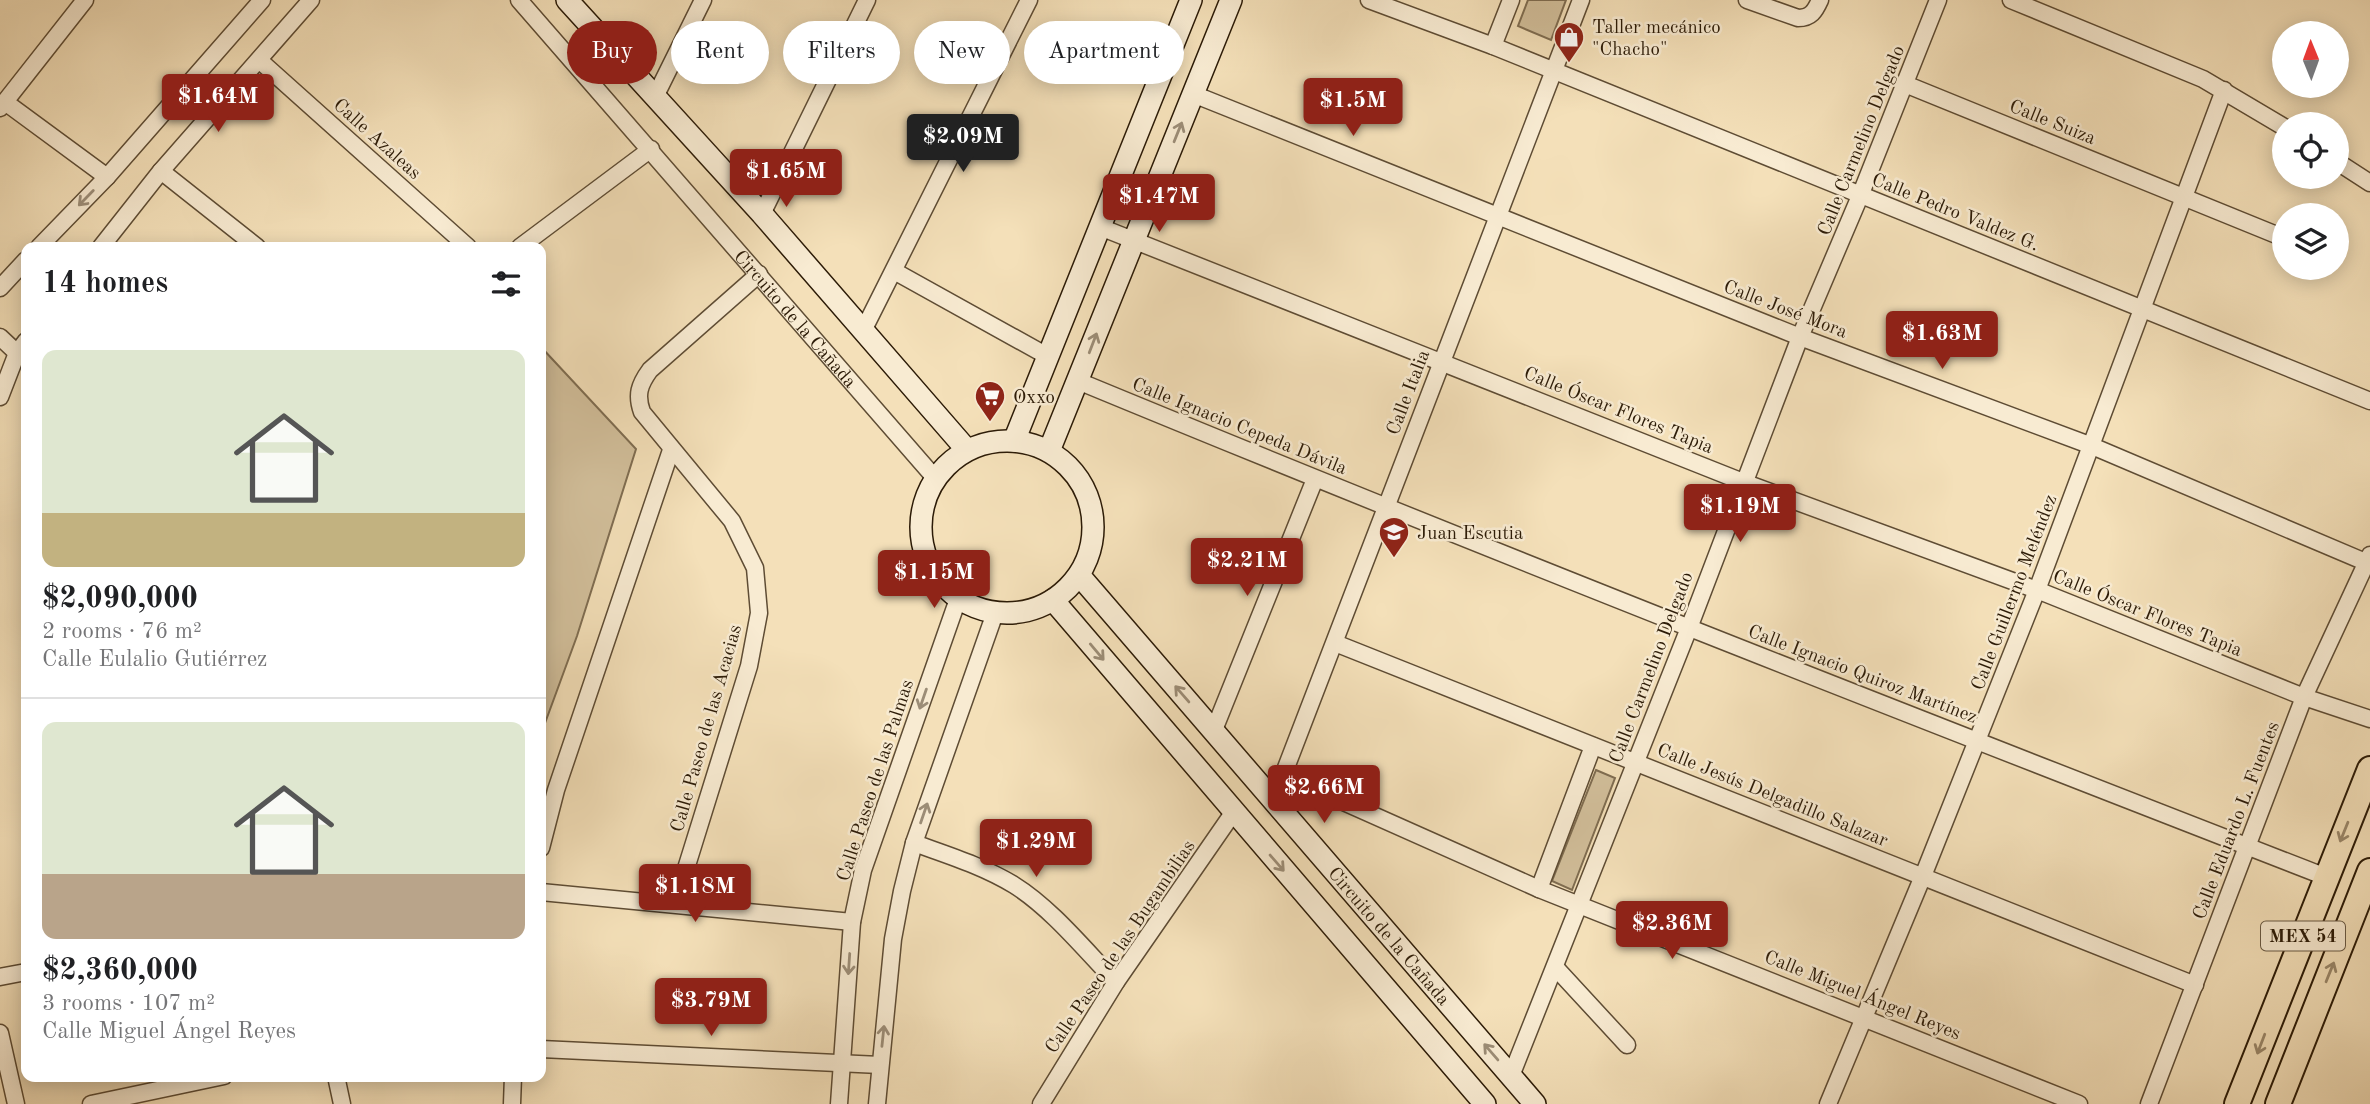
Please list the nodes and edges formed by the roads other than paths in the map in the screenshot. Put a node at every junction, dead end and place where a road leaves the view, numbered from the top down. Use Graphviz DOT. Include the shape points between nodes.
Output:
graph roads {
  1 [pos="85,0"];
  2 [pos="261,0"];
  3 [pos="311,0"];
  4 [pos="519,0"];
  5 [pos="567,0"];
  6 [pos="703,0"];
  7 [pos="867,0"];
  8 [pos="1029,0"];
  9 [pos="1191,0"];
  10 [pos="1231,0"];
  11 [pos="1369,0"];
  12 [pos="1511,0"];
  13 [pos="1581,0"];
  14 [pos="1747,0"];
  15 [pos="1821,0"];
  16 [pos="1938,0"];
  17 [pos="2011,0"];
  18 [pos="1493,46"];
  19 [pos="259,60"];
  20 [pos="1554,72"];
  21 [pos="1905,84"];
  22 [pos="2224,90"];
  23 [pos="1194,94"];
  24 [pos="655,97"];
  25 [pos="3,105"];
  26 [pos="2272,120"];
  27 [pos="650,149"];
  28 [pos="2349,169"];
  29 [pos="161,171"];
  30 [pos="107,177"];
  31 [pos="2370,183"];
  32 [pos="1860,196"];
  33 [pos="2184,198"];
  34 [pos="762,214"];
  35 [pos="1498,216"];
  36 [pos="1100,227"];
  37 [pos="2272,233"];
  38 [pos="1134,241"];
  39 [pos="44,242"];
  40 [pos="105,242"];
  41 [pos="251,242"];
  42 [pos="462,242"];
  43 [pos="527,242"];
  44 [pos="21,265"];
  45 [pos="894,271"];
  46 [pos="759,274"];
  47 [pos="0,288"];
  48 [pos="2144,309"];
  49 [pos="863,331"];
  50 [pos="0,337"];
  51 [pos="1800,337"];
  52 [pos="21,347"];
  53 [pos="1049,356"];
  54 [pos="1441,361"];
  55 [pos="1078,381"];
  56 [pos="0,397"];
  57 [pos="2370,401"];
  58 [pos="1014,441"];
  59 [pos="2092,446"];
  60 [pos="671,450"];
  61 [pos="967,450"];
  62 [pos="1049,451"];
  63 [pos="935,478"];
  64 [pos="1315,479"];
  65 [pos="1743,482"];
  66 [pos="1386,507"];
  67 [pos="2369,561"];
  68 [pos="1079,575"];
  69 [pos="2037,590"];
  70 [pos="958,598"];
  71 [pos="1053,600"];
  72 [pos="995,613"];
  73 [pos="1689,628"];
  74 [pos="1335,643"];
  75 [pos="2304,697"];
  76 [pos="2370,719"];
  77 [pos="1214,730"];
  78 [pos="1978,740"];
  79 [pos="1593,746"];
  80 [pos="1636,762"];
  81 [pos="2370,769"];
  82 [pos="1283,775"];
  83 [pos="1274,799"];
  84 [pos="1233,813"];
  85 [pos="546,829"];
  86 [pos="914,843"];
  87 [pos="2247,847"];
  88 [pos="2370,871"];
  89 [pos="1923,876"];
  90 [pos="2326,877"];
  91 [pos="1539,888"];
  92 [pos="546,892"];
  93 [pos="675,904"];
  94 [pos="1579,905"];
  95 [pos="852,922"];
  96 [pos="1555,967"];
  97 [pos="21,973"];
  98 [pos="0,978"];
  99 [pos="1116,982"];
  100 [pos="2195,985"];
  101 [pos="1864,1017"];
  102 [pos="0,1033"];
  103 [pos="1627,1045"];
  104 [pos="546,1049"];
  105 [pos="841,1063"];
  106 [pos="880,1065"];
  107 [pos="1511,1076"];
  108 [pos="196,1082"];
  109 [pos="338,1082"];
  110 [pos="513,1082"];
  111 [pos="16,1104"];
  112 [pos="91,1104"];
  113 [pos="342,1104"];
  114 [pos="512,1104"];
  115 [pos="839,1104"];
  116 [pos="877,1104"];
  117 [pos="1041,1104"];
  118 [pos="1485,1104"];
  119 [pos="1535,1104"];
  120 [pos="1828,1104"];
  121 [pos="2079,1104"];
  122 [pos="2149,1104"];
  123 [pos="2237,1104"];
  124 [pos="2278,1104"];
  1 -- 25 [label="street"];
  2 -- 30 [label="street"];
  3 -- 19 [label="street"];
  4 -- 27 [label="street, Circuito de la Cañada"];
  5 -- 24 [label="street"];
  6 -- 24 [label="street"];
  7 -- 34 [label="street"];
  8 -- 45 [label="street"];
  9 -- 36 [label="street"];
  10 -- 23 [label="street"];
  11 -- 18 [label="street, Calle Pedro Valdez G."];
  12 -- 18 [label="street"];
  13 -- 20 [label="street, Calle Italia"];
  14 -- 15 [label="street" via="1788,16 1807,18"];
  16 -- 21 [label="street, Calle Carmelino Delgado"];
  17 -- 22 [label="street"];
  18 -- 20 [label="street, Calle Pedro Valdez G."];
  19 -- 29 [label="street"];
  19 -- 42 [label="street, Calle Azaleas"];
  20 -- 32 [label="street, Calle Pedro Valdez G."];
  20 -- 35 [label="street, Calle Italia"];
  21 -- 32 [label="street, Calle Carmelino Delgado"];
  21 -- 33 [label="street, Calle Suiza"];
  22 -- 26 [label="street"];
  22 -- 33 [label="street, Calle Guillermo Meléndez"];
  23 -- 35 [label="street, Calle José Mora"];
  38 -- 23 [label="street, one-way"];
  24 -- 34 [label="street"];
  25 -- 30 [label="street"];
  27 -- 43 [label="street"];
  27 -- 46 [label="street, Circuito de la Cañada"];
  28 -- 31 [label="street"];
  29 -- 40 [label="street"];
  29 -- 41 [label="street"];
  30 -- 39 [label="street, one-way"];
  32 -- 48 [label="street, Calle Pedro Valdez G."];
  32 -- 51 [label="street, Calle Carmelino Delgado"];
  33 -- 37 [label="street, Calle Suiza"];
  33 -- 48 [label="street, Calle Guillermo Meléndez"];
  34 -- 49 [label="street"];
  35 -- 51 [label="street, Calle José Mora"];
  35 -- 54 [label="street, Calle Italia"];
  36 -- 38 [label="street, Calle Óscar Flores Tapia"];
  36 -- 53 [label="street"];
  38 -- 54 [label="street, Calle Óscar Flores Tapia"];
  55 -- 38 [label="street, one-way"];
  44 -- 47 [label="street"];
  45 -- 49 [label="street"];
  45 -- 53 [label="street"];
  46 -- 60 [label="street, Calle Paseo de las Acacias" via="641,383 637,398 642,412"];
  46 -- 63 [label="street, Circuito de la Cañada"];
  48 -- 57 [label="street, Calle Pedro Valdez G."];
  48 -- 59 [label="street, Calle Guillermo Meléndez"];
  49 -- 61 [label="street"];
  50 -- 52 [label="street"];
  51 -- 59 [label="street, Calle José Mora"];
  51 -- 65 [label="street, Calle Carmelino Delgado"];
  52 -- 56 [label="street"];
  53 -- 58 [label="street"];
  54 -- 65 [label="street, Calle Óscar Flores Tapia"];
  54 -- 66 [label="street, Calle Italia"];
  55 -- 62 [label="street"];
  55 -- 64 [label="street, Calle Ignacio Cepeda Dávila"];
  58 -- 61 [label="street" via="990,442"];
  58 -- 62 [label="street"];
  59 -- 67 [label="street, Calle José Mora"];
  59 -- 69 [label="street, Calle Guillermo Meléndez"];
  60 -- 85 [label="street"];
  60 -- 93 [label="street, Calle Paseo de las Acacias" via="732,521 755,568 759,613 748,666"];
  61 -- 63 [label="street"];
  62 -- 68 [label="street" via="1071,469 1087,493 1094,521 1091,549"];
  63 -- 70 [label="street" via="923,503 920,530 931,568"];
  64 -- 66 [label="street, Calle Ignacio Cepeda Dávila"];
  64 -- 77 [label="street"];
  65 -- 69 [label="street, Calle Óscar Flores Tapia"];
  65 -- 73 [label="street, Calle Carmelino Delgado"];
  66 -- 73 [label="street, Calle Ignacio Quiroz Martínez"];
  66 -- 74 [label="street, Calle Italia"];
  67 -- 75 [label="street, Calle Eduardo L. Fuentes"];
  68 -- 71 [label="street"];
  77 -- 68 [label="street, Circuito de la Cañada, one-way"];
  69 -- 75 [label="street, Calle Óscar Flores Tapia"];
  69 -- 78 [label="street, Calle Guillermo Meléndez"];
  70 -- 72 [label="street"];
  70 -- 95 [label="street, Calle Paseo de las Palmas, one-way" via="863,870"];
  71 -- 72 [label="street" via="1016,613"];
  71 -- 84 [label="street, Circuito de la Cañada, one-way"];
  86 -- 72 [label="street, one-way"];
  73 -- 78 [label="street, Calle Ignacio Quiroz Martínez"];
  73 -- 80 [label="street, Calle Carmelino Delgado"];
  74 -- 79 [label="street, Calle Jesús Delgadillo Salazar"];
  74 -- 82 [label="street, Calle Italia"];
  75 -- 76 [label="street, Calle Óscar Flores Tapia"];
  75 -- 87 [label="street, Calle Eduardo L. Fuentes"];
  77 -- 83 [label="street, Circuito de la Cañada"];
  78 -- 87 [label="street, Calle Ignacio Quiroz Martínez"];
  78 -- 89 [label="street, Calle Guillermo Meléndez"];
  79 -- 80 [label="street, Calle Jesús Delgadillo Salazar"];
  79 -- 91 [label="street"];
  80 -- 89 [label="street, Calle Jesús Delgadillo Salazar"];
  80 -- 94 [label="street, Calle Carmelino Delgado"];
  81 -- 90 [label="main road, MEX 54, one-way"];
  82 -- 83 [label="street, Calle Italia"];
  82 -- 91 [label="street, Calle Miguel Ángel Reyes"];
  107 -- 83 [label="street, Circuito de la Cañada, one-way"];
  84 -- 99 [label="street, Calle Paseo de las Bugambilias"];
  84 -- 118 [label="street, Circuito de la Cañada, one-way"];
  86 -- 99 [label="street" via="1015,885"];
  106 -- 86 [label="street, one-way" via="894,939"];
  87 -- 90 [label="street, Calle Ignacio Quiroz Martínez"];
  87 -- 100 [label="street, Calle Eduardo L. Fuentes"];
  124 -- 88 [label="main road, MEX 54, one-way"];
  89 -- 100 [label="street, Calle Jesús Delgadillo Salazar"];
  89 -- 101 [label="street, Calle Guillermo Meléndez"];
  90 -- 123 [label="main road, MEX 54, one-way"];
  91 -- 94 [label="street, Calle Miguel Ángel Reyes"];
  92 -- 93 [label="street"];
  93 -- 95 [label="street"];
  94 -- 96 [label="street, Calle Carmelino Delgado"];
  94 -- 101 [label="street, Calle Miguel Ángel Reyes"];
  95 -- 105 [label="street, Calle Paseo de las Palmas, one-way"];
  96 -- 103 [label="street"];
  96 -- 107 [label="street, Calle Carmelino Delgado"];
  97 -- 98 [label="street"];
  99 -- 117 [label="street, Calle Paseo de las Bugambilias"];
  100 -- 122 [label="street, Calle Eduardo L. Fuentes"];
  101 -- 120 [label="street, Calle Guillermo Meléndez"];
  101 -- 121 [label="street, Calle Miguel Ángel Reyes"];
  102 -- 111 [label="street"];
  104 -- 105 [label="street"];
  105 -- 106 [label="street"];
  105 -- 115 [label="street, Calle Paseo de las Palmas"];
  106 -- 116 [label="street"];
  107 -- 119 [label="street, Circuito de la Cañada"];
  108 -- 112 [label="street"];
  109 -- 113 [label="street"];
  110 -- 114 [label="street"];
}
